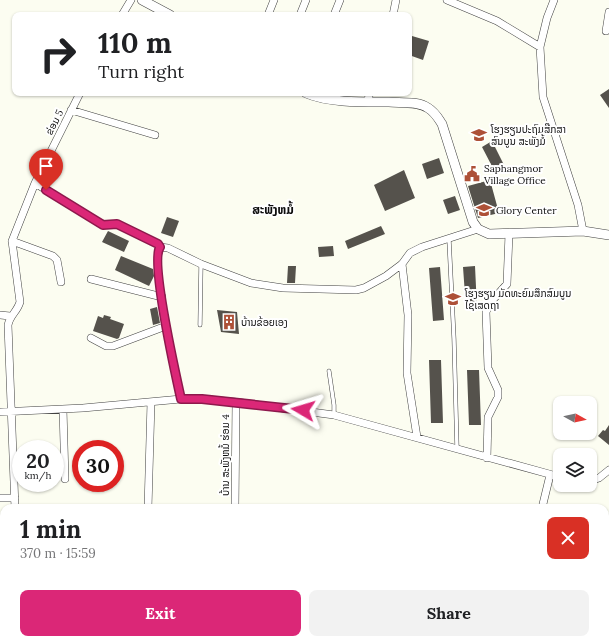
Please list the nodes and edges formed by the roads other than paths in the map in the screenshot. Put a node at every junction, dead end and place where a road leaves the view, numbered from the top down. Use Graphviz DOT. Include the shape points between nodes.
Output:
graph roads {
  1 [pos="130,0"];
  2 [pos="142,0"];
  3 [pos="274,0"];
  4 [pos="306,0"];
  5 [pos="340,0"];
  6 [pos="396,0"];
  7 [pos="447,0"];
  8 [pos="554,0"];
  9 [pos="124,12"];
  10 [pos="164,12"];
  11 [pos="269,12"];
  12 [pos="301,12"];
  13 [pos="335,12"];
  14 [pos="393,12"];
  15 [pos="609,12"];
  16 [pos="606,31"];
  17 [pos="540,47"];
  18 [pos="78,96"];
  19 [pos="314,96"];
  20 [pos="368,97"];
  21 [pos="71,110"];
  22 [pos="155,135"];
  23 [pos="35,183"];
  24 [pos="478,229"];
  25 [pos="583,231"];
  26 [pos="509,234"];
  27 [pos="609,236"];
  28 [pos="12,240"];
  29 [pos="449,240"];
  30 [pos="160,247"];
  31 [pos="201,264"];
  32 [pos="402,264"];
  33 [pos="91,279"];
  34 [pos="61,282"];
  35 [pos="162,297"];
  36 [pos="0,316"];
  37 [pos="10,316"];
  38 [pos="200,325"];
  39 [pos="166,326"];
  40 [pos="91,338"];
  41 [pos="329,371"];
  42 [pos="181,399"];
  43 [pos="151,402"];
  44 [pos="236,402"];
  45 [pos="64,409"];
  46 [pos="0,412"];
  47 [pos="11,413"];
  48 [pos="334,416"];
  49 [pos="417,437"];
  50 [pos="64,440"];
  51 [pos="457,449"];
  52 [pos="487,458"];
  53 [pos="609,470"];
  54 [pos="550,475"];
  55 [pos="553,476"];
  56 [pos="597,479"];
  57 [pos="0,498"];
  58 [pos="15,498"];
  59 [pos="15,504"];
  60 [pos="148,504"];
  61 [pos="235,504"];
  62 [pos="543,504"];
  1 -- 9 [label="street"];
  2 -- 10 [label="street"];
  3 -- 11 [label="street"];
  4 -- 12 [label="street"];
  5 -- 13 [label="street"];
  6 -- 14 [label="street"];
  7 -- 17 [label="street" via="496,21"];
  8 -- 17 [label="street"];
  15 -- 16 [label="street"];
  17 -- 25 [label="street" via="543,97 578,205"];
  18 -- 21 [label="street, ຂ່ອມ 5"];
  19 -- 20 [label="street"];
  20 -- 24 [label="street" via="418,104 435,113 442,124 473,222"];
  21 -- 22 [label="street"];
  21 -- 23 [label="street, ຂ່ອມ 5"];
  23 -- 28 [label="street, ຂ່ອມ 5"];
  23 -- 30 [label="street" via="103,225 117,224"];
  24 -- 26 [label="street" via="489,234"];
  24 -- 29 [label="street"];
  25 -- 26 [label="street"];
  25 -- 27 [label="street"];
  26 -- 52 [label="street" via="507,284 490,303 486,312 488,368 498,390 498,397 488,417"];
  28 -- 34 [label="street" via="53,256 57,260"];
  28 -- 37 [label="street, ຂ່ອມ 5" via="20,302 18,309"];
  29 -- 32 [label="street" via="422,247 406,257"];
  29 -- 51 [label="lane"];
  30 -- 31 [label="street" via="168,248"];
  30 -- 35 [label="street" via="157,254"];
  31 -- 32 [label="street" via="250,283 283,288 356,290 386,276"];
  31 -- 38 [label="lane"];
  32 -- 49 [label="street" via="408,315 408,374"];
  33 -- 35 [label="street"];
  35 -- 39 [label="street"];
  36 -- 37 [label="street"];
  37 -- 47 [label="street, ຂ່ອມ 5" via="8,325"];
  39 -- 40 [label="street" via="113,346 106,346"];
  39 -- 42 [label="street"];
  41 -- 48 [label="lane"];
  42 -- 43 [label="street"];
  42 -- 44 [label="street"];
  43 -- 45 [label="street"];
  43 -- 60 [label="street"];
  44 -- 48 [label="street"];
  44 -- 61 [label="street, ບ້ານ ສະພັງຫມໍ້ ຮ່ອມ 4"];
  45 -- 47 [label="street"];
  45 -- 50 [label="street"];
  46 -- 47 [label="street"];
  47 -- 58 [label="street, ຂ່ອມ 5"];
  48 -- 49 [label="street"];
  49 -- 51 [label="street"];
  51 -- 52 [label="street"];
  52 -- 54 [label="street"];
  53 -- 56 [label="street"];
  54 -- 55 [label="street"];
  54 -- 62 [label="street"];
  57 -- 58 [label="street"];
  58 -- 59 [label="street, ຂ່ອມ 5"];
}
